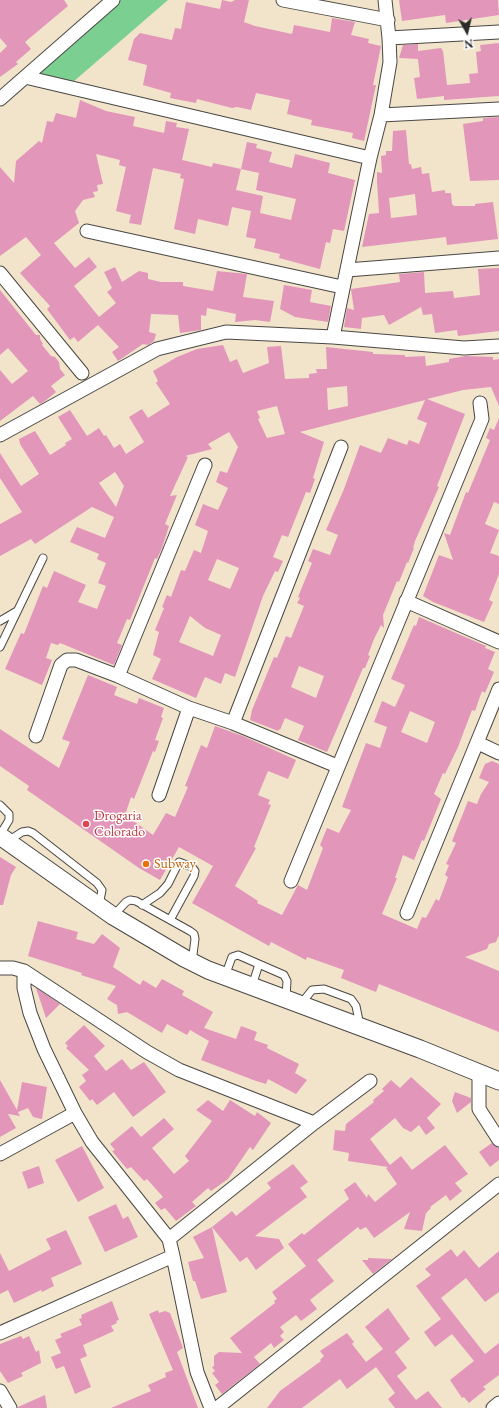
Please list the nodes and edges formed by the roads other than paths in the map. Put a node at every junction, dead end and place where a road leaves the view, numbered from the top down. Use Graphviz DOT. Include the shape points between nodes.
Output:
graph roads {
  1 [pos="113,0"];
  2 [pos="283,0"];
  3 [pos="385,0"];
  4 [pos="388,20"];
  5 [pos="499,32"];
  6 [pos="390,38"];
  7 [pos="25,78"];
  8 [pos="0,99"];
  9 [pos="499,109"];
  10 [pos="381,115"];
  11 [pos="370,158"];
  12 [pos="87,231"];
  13 [pos="499,258"];
  14 [pos="347,270"];
  15 [pos="0,273"];
  16 [pos="342,287"];
  17 [pos="333,337"];
  18 [pos="499,346"];
  19 [pos="82,373"];
  20 [pos="480,403"];
  21 [pos="0,435"];
  22 [pos="341,447"];
  23 [pos="205,465"];
  24 [pos="43,558"];
  25 [pos="406,601"];
  26 [pos="18,611"];
  27 [pos="0,621"];
  28 [pos="499,642"];
  29 [pos="0,647"];
  30 [pos="118,676"];
  31 [pos="499,689"];
  32 [pos="189,708"];
  33 [pos="232,723"];
  34 [pos="36,736"];
  35 [pos="478,742"];
  36 [pos="499,753"];
  37 [pos="337,766"];
  38 [pos="159,794"];
  39 [pos="0,806"];
  40 [pos="3,837"];
  41 [pos="291,881"];
  42 [pos="142,905"];
  43 [pos="407,913"];
  44 [pos="113,916"];
  45 [pos="170,920"];
  46 [pos="192,962"];
  47 [pos="260,964"];
  48 [pos="0,968"];
  49 [pos="24,972"];
  50 [pos="224,977"];
  51 [pos="252,986"];
  52 [pos="286,998"];
  53 [pos="479,1073"];
  54 [pos="370,1081"];
  55 [pos="499,1081"];
  56 [pos="75,1113"];
  57 [pos="314,1122"];
  58 [pos="497,1132"];
  59 [pos="0,1154"];
  60 [pos="499,1184"];
  61 [pos="168,1239"];
  62 [pos="173,1256"];
  63 [pos="0,1333"];
  64 [pos="0,1391"];
  65 [pos="499,1403"];
  66 [pos="10,1408"];
  67 [pos="211,1408"];
  68 [pos="217,1408"];
  69 [pos="493,1408"];
  1 -- 7 [label="street"];
  2 -- 4 [label="street"];
  3 -- 4 [label="street"];
  4 -- 6 [label="street"];
  5 -- 6 [label="street"];
  6 -- 10 [label="street" via="390,62"];
  7 -- 8 [label="street"];
  7 -- 11 [label="street"];
  9 -- 10 [label="street"];
  10 -- 11 [label="street"];
  11 -- 14 [label="street"];
  12 -- 16 [label="street"];
  13 -- 14 [label="street"];
  14 -- 16 [label="street"];
  15 -- 19 [label="street"];
  16 -- 17 [label="street"];
  17 -- 18 [label="street" via="464,348"];
  17 -- 21 [label="street" via="226,332 157,349"];
  20 -- 25 [label="street" via="482,420"];
  22 -- 33 [label="street"];
  23 -- 30 [label="street"];
  24 -- 26 [label="lane"];
  25 -- 28 [label="street"];
  25 -- 37 [label="street"];
  26 -- 27 [label="lane"];
  26 -- 29 [label="lane"];
  30 -- 32 [label="street"];
  30 -- 34 [label="street" via="76,660 67,660 61,665"];
  31 -- 35 [label="street"];
  32 -- 33 [label="street"];
  32 -- 38 [label="street"];
  33 -- 37 [label="street"];
  35 -- 36 [label="street"];
  35 -- 43 [label="street"];
  37 -- 41 [label="street"];
  39 -- 40 [label="lane" via="9,814"];
  40 -- 44 [label="street"];
  42 -- 44 [label="lane" via="130,900"];
  42 -- 45 [label="lane"];
  42 -- 45 [label="lane" via="168,884 179,862 192,867 195,871 194,876"];
  44 -- 46 [label="street"];
  45 -- 46 [label="lane" via="194,934"];
  46 -- 50 [label="street"];
  47 -- 50 [label="lane" via="238,955 232,957"];
  47 -- 51 [label="lane"];
  47 -- 52 [label="lane" via="284,975 287,981"];
  48 -- 49 [label="street" via="13,968"];
  49 -- 56 [label="street" via="24,988 30,1013 44,1049"];
  49 -- 57 [label="street" via="179,1070"];
  50 -- 51 [label="street"];
  51 -- 52 [label="street"];
  52 -- 53 [label="street"];
  53 -- 55 [label="street"];
  53 -- 58 [label="street" via="479,1109"];
  54 -- 57 [label="street"];
  56 -- 59 [label="street"];
  56 -- 61 [label="street" via="92,1142"];
  57 -- 61 [label="street"];
  60 -- 68 [label="street"];
  61 -- 62 [label="street"];
  62 -- 63 [label="street"];
  62 -- 67 [label="street" via="196,1372"];
  64 -- 66 [label="street"];
  65 -- 69 [label="street"];
}
